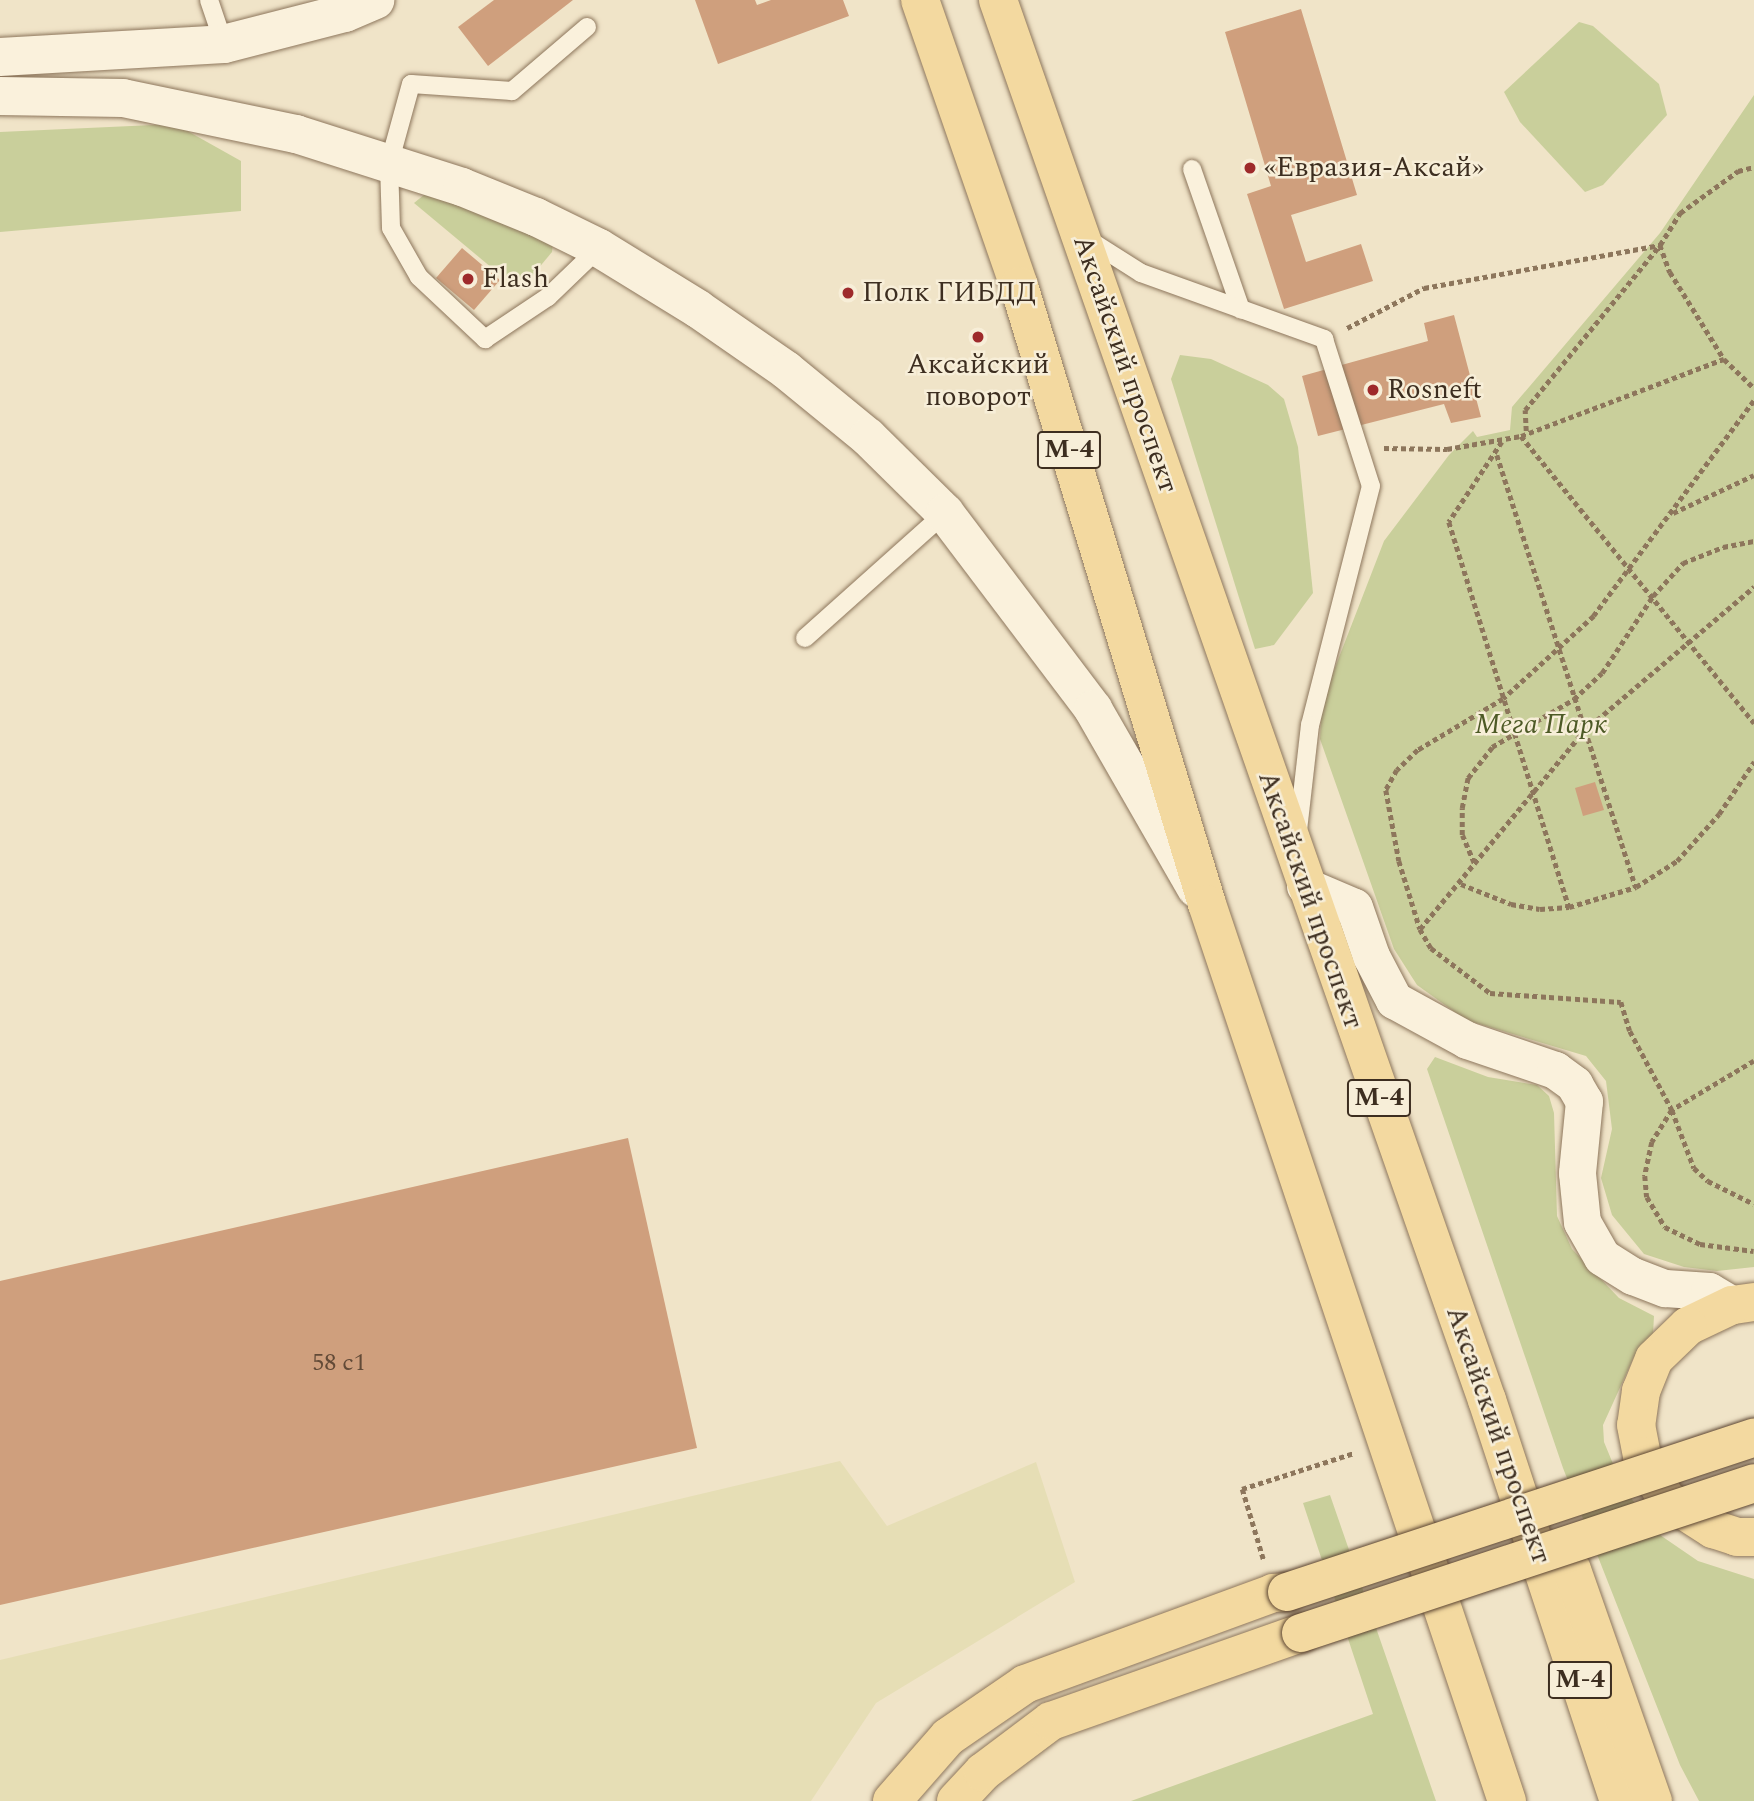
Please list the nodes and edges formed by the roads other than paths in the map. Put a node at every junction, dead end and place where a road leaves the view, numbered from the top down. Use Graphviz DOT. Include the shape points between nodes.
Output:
graph roads {
  1 [pos="208,0"];
  2 [pos="375,0"];
  3 [pos="920,0"];
  4 [pos="998,0"];
  5 [pos="587,27"];
  6 [pos="224,44"];
  7 [pos="0,57"];
  8 [pos="0,96"];
  9 [pos="389,164"];
  10 [pos="1192,169"];
  11 [pos="1081,235"];
  12 [pos="599,248"];
  13 [pos="1241,310"];
  14 [pos="945,513"];
  15 [pos="805,638"];
  16 [pos="1300,872"];
  17 [pos="1206,904"];
  18 [pos="1743,1304"];
  19 [pos="1754,1438"];
  20 [pos="1754,1483"];
  21 [pos="1754,1538"];
  22 [pos="1541,1559"];
  23 [pos="1475,1706"];
  24 [pos="892,1801"];
  25 [pos="956,1801"];
  26 [pos="1479,1801"];
  27 [pos="1507,1801"];
  28 [pos="1619,1801"];
  29 [pos="1653,1801"];
  1 -- 6 [label="lane"];
  2 -- 6 [label="main road" via="345,13"];
  3 -- 17 [label="main road, М-4" via="1019,286"];
  4 -- 11 [label="main road, Аксайский проспект / М-4"];
  5 -- 9 [label="lane" via="512,91 411,84"];
  6 -- 7 [label="main road"];
  8 -- 9 [label="main road" via="135,101 296,134"];
  9 -- 12 [label="main road" via="536,216"];
  9 -- 12 [label="lane" via="391,228 419,277 485,339 548,296"];
  10 -- 13 [label="lane"];
  11 -- 13 [label="lane" via="1141,273"];
  11 -- 16 [label="main road, Аксайский проспект / М-4"];
  12 -- 14 [label="main road" via="786,370 868,437"];
  13 -- 16 [label="lane" via="1324,339 1371,486 1310,725"];
  14 -- 15 [label="lane"];
  14 -- 17 [label="main road" via="1093,709"];
  16 -- 18 [label="street" via="1354,907 1371,956 1394,1000 1467,1040 1555,1070 1574,1084 1584,1101 1577,1173 1582,1222 1602,1257 1665,1288 1709,1291"];
  16 -- 22 [label="main road, Аксайский проспект / М-4"];
  17 -- 23 [label="main road, М-4"];
  18 -- 21 [label="main road" via="1688,1326 1654,1359 1640,1391 1636,1425 1642,1457 1666,1499 1713,1529"];
  19 -- 24 [label="main road, bridge" via="1280,1593 1025,1684 948,1737"];
  20 -- 25 [label="main road, bridge" via="1051,1721 983,1772"];
  22 -- 28 [label="main road, Аксайский проспект / М-4"];
  22 -- 29 [label="main road" via="1572,1570"];
  23 -- 26 [label="main road" via="1465,1751"];
  23 -- 27 [label="main road, М-4"];
}
